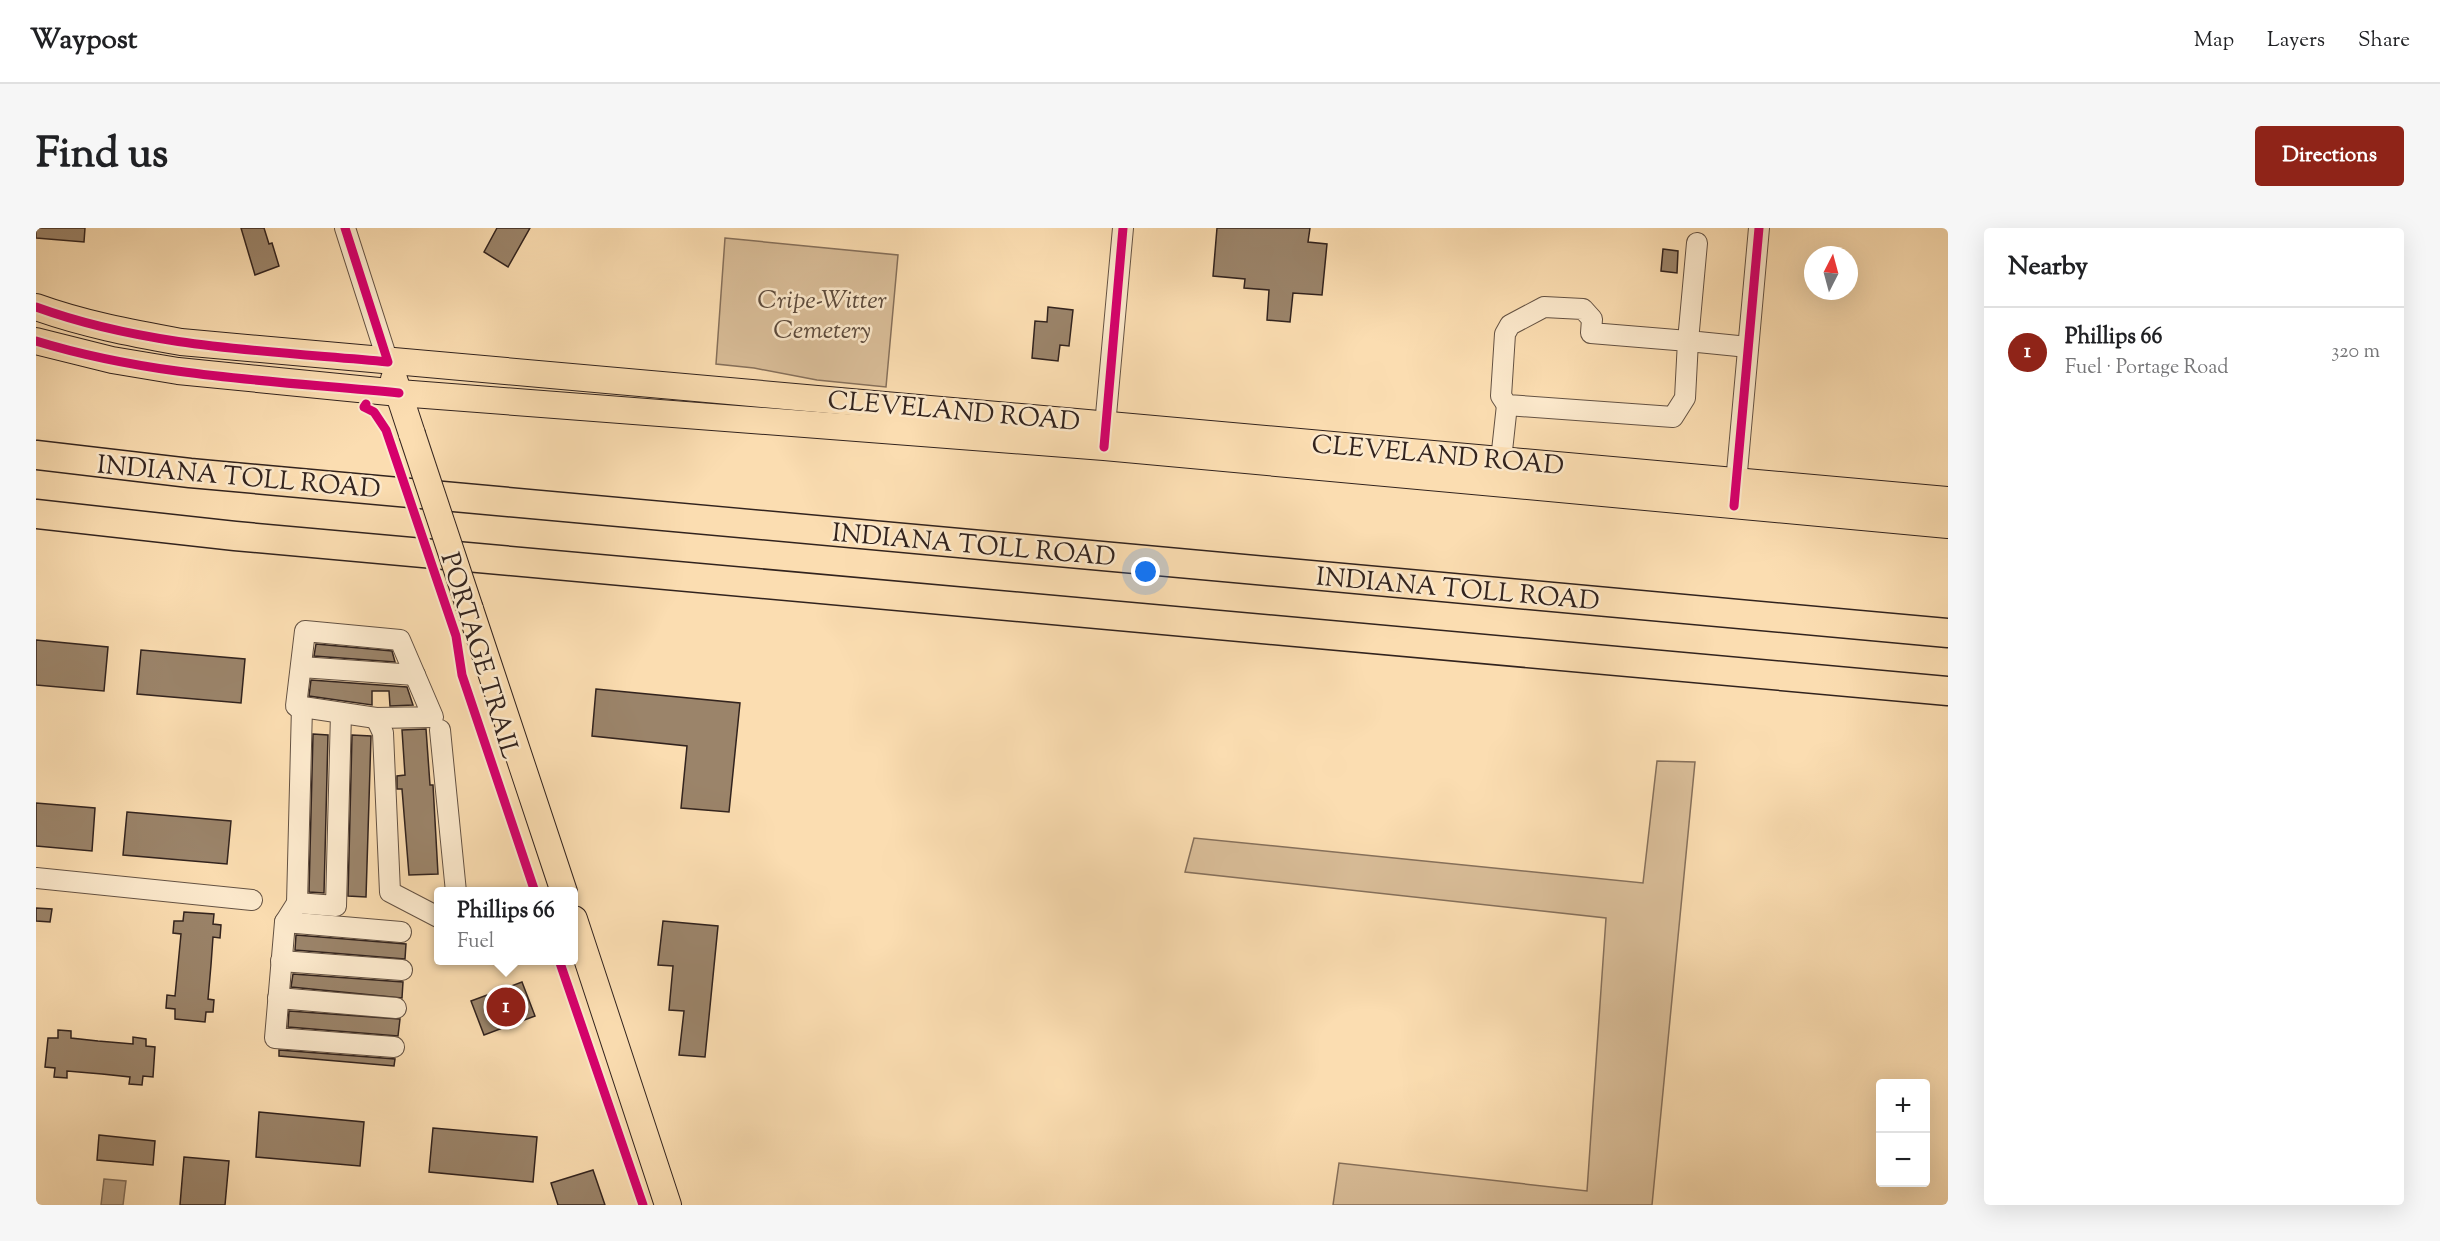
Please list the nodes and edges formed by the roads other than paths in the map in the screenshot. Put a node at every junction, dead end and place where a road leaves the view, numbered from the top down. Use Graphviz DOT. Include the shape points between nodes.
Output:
graph roads {
  1 [pos="345,228"];
  2 [pos="1123,228"];
  3 [pos="1759,228"];
  4 [pos="1697,243"];
  5 [pos="36,307"];
  6 [pos="36,340"];
  7 [pos="1688,341"];
  8 [pos="1748,347"];
  9 [pos="388,362"];
  10 [pos="399,393"];
  11 [pos="1507,405"];
  12 [pos="1104,435"];
  13 [pos="36,456"];
  14 [pos="1501,460"];
  15 [pos="1736,481"];
  16 [pos="1948,500"];
  17 [pos="1734,506"];
  18 [pos="36,514"];
  19 [pos="1948,525"];
  20 [pos="1948,633"];
  21 [pos="301,667"];
  22 [pos="415,675"];
  23 [pos="1948,691"];
  24 [pos="302,707"];
  25 [pos="341,713"];
  26 [pos="376,718"];
  27 [pos="440,730"];
  28 [pos="36,878"];
  29 [pos="456,887"];
  30 [pos="563,887"];
  31 [pos="252,900"];
  32 [pos="297,903"];
  33 [pos="434,915"];
  34 [pos="285,922"];
  35 [pos="401,932"];
  36 [pos="578,935"];
  37 [pos="281,961"];
  38 [pos="402,970"];
  39 [pos="278,998"];
  40 [pos="396,1008"];
  41 [pos="394,1047"];
  42 [pos="668,1205"];
  1 -- 9 [label="street"];
  2 -- 12 [label="street"];
  3 -- 8 [label="street"];
  4 -- 7 [label="street"];
  5 -- 9 [label="main road, CLEVELAND ROAD" via="116,330 181,342"];
  6 -- 10 [label="main road, CLEVELAND ROAD" via="112,360 178,371"];
  7 -- 8 [label="street"];
  7 -- 11 [label="street" via="1684,398 1673,417"];
  7 -- 11 [label="street" via="1591,333 1592,319 1582,309 1544,307 1510,325 1505,334 1501,396"];
  8 -- 15 [label="street"];
  9 -- 10 [label="main road"];
  9 -- 12 [label="main road, CLEVELAND ROAD"];
  10 -- 12 [label="main road, CLEVELAND ROAD"];
  10 -- 30 [label="main road, bridge"];
  11 -- 14 [label="street"];
  12 -- 14 [label="main road, CLEVELAND ROAD"];
  12 -- 17 [label="main road, CLEVELAND ROAD"];
  13 -- 20 [label="highway, INDIANA TOLL ROAD"];
  14 -- 15 [label="main road, CLEVELAND ROAD"];
  15 -- 16 [label="main road, CLEVELAND ROAD"];
  15 -- 17 [label="street"];
  17 -- 19 [label="main road, CLEVELAND ROAD"];
  18 -- 23 [label="highway" via="271,539"];
  21 -- 22 [label="street"];
  21 -- 22 [label="street" via="305,631 399,640"];
  21 -- 24 [label="street" via="296,706"];
  22 -- 26 [label="street" via="433,717"];
  24 -- 25 [label="street"];
  24 -- 32 [label="street"];
  25 -- 26 [label="street"];
  25 -- 32 [label="street" via="336,906"];
  26 -- 33 [label="street" via="383,733 390,892"];
  27 -- 29 [label="street"];
  28 -- 31 [label="street"];
  32 -- 34 [label="street"];
  34 -- 35 [label="street"];
  34 -- 37 [label="street"];
  36 -- 42 [label="main road"];
  37 -- 38 [label="street"];
  37 -- 39 [label="street"];
  39 -- 40 [label="street"];
  39 -- 41 [label="street" via="275,1038"];
}
